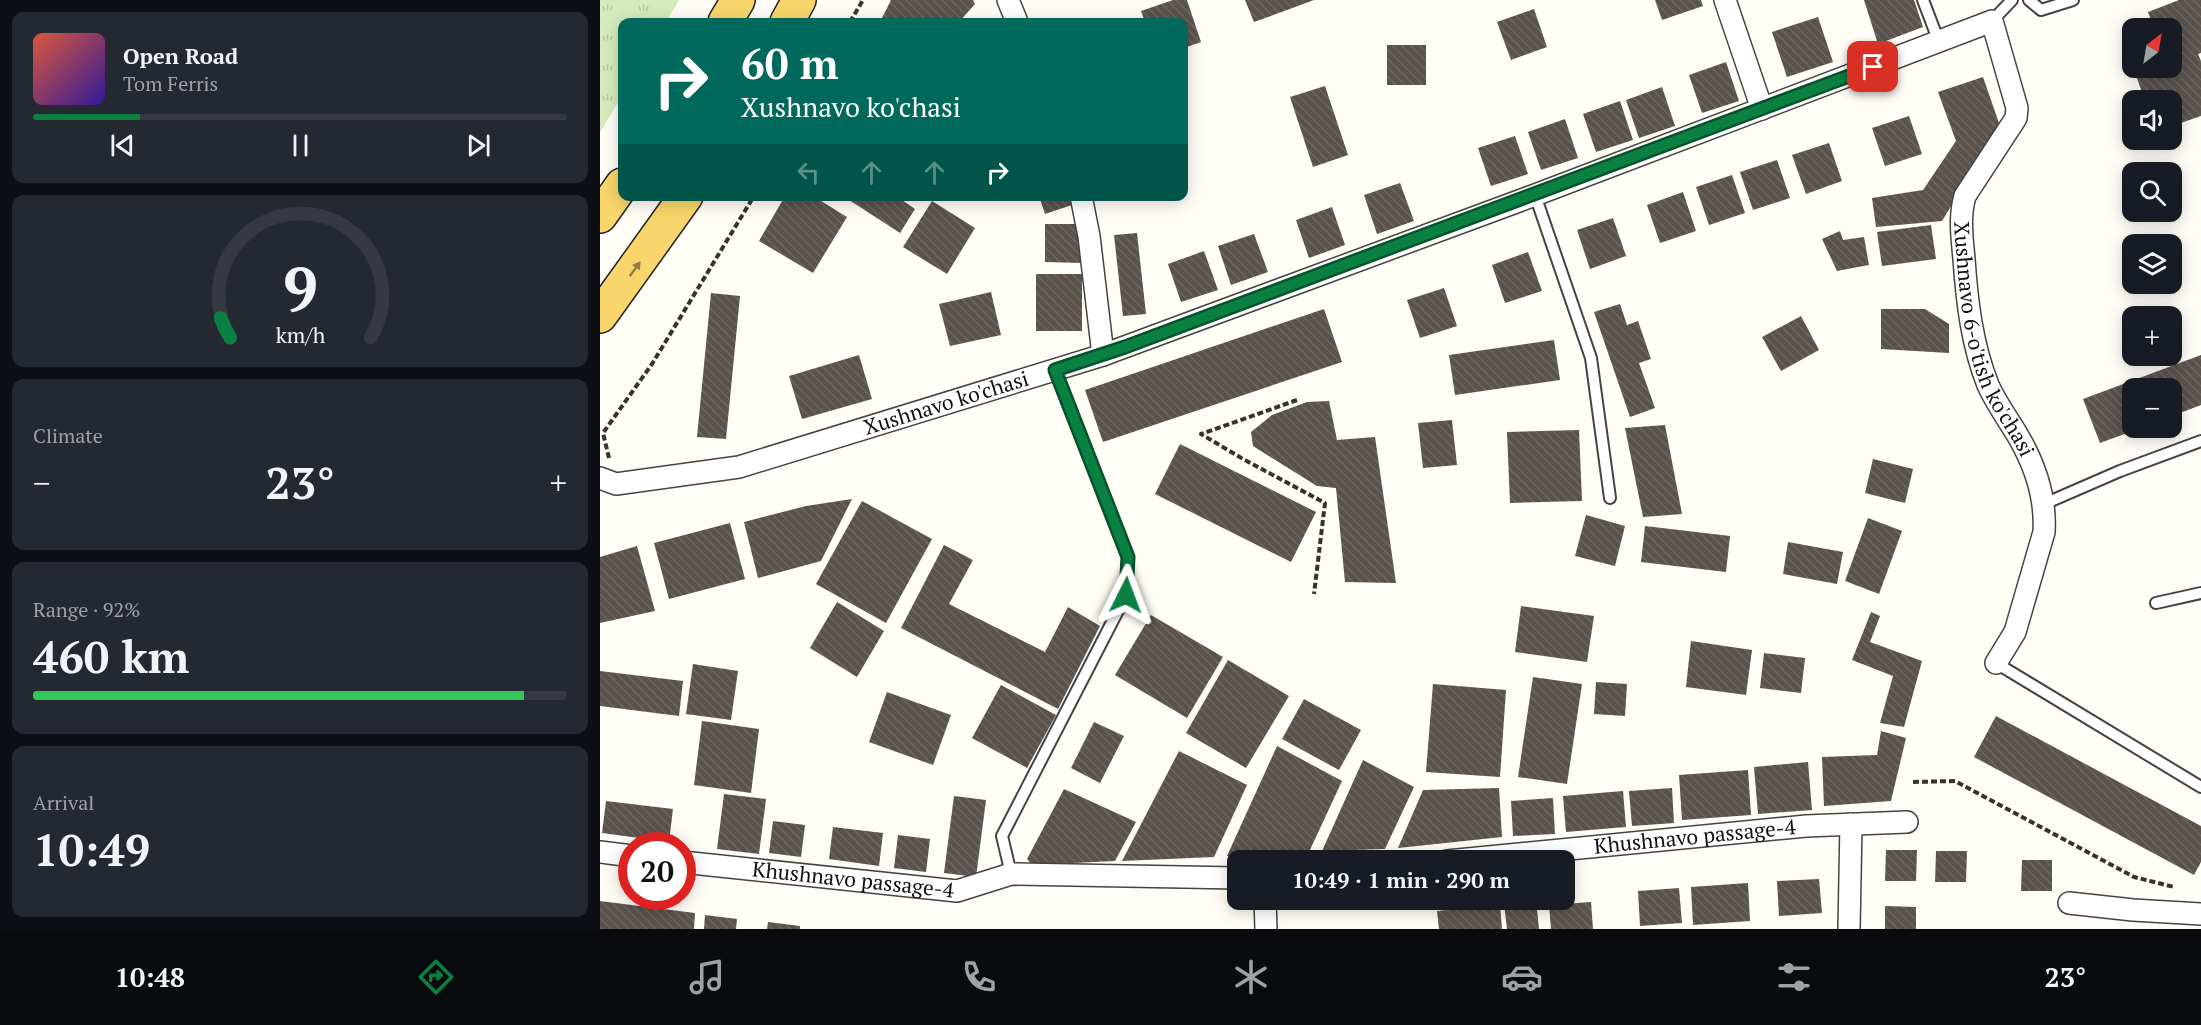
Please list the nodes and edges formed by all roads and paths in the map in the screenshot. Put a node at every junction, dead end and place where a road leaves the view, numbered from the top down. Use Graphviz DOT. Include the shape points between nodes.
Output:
graph roads {
  1 [pos="738,0"];
  2 [pos="799,0"];
  3 [pos="863,0"];
  4 [pos="1008,0"];
  5 [pos="1725,0"];
  6 [pos="1923,0"];
  7 [pos="2012,0"];
  8 [pos="2029,0"];
  9 [pos="2073,0"];
  10 [pos="727,18"];
  11 [pos="789,18"];
  12 [pos="852,18"];
  13 [pos="1015,18"];
  14 [pos="1992,21"];
  15 [pos="1939,42"];
  16 [pos="1762,109"];
  17 [pos="618,191"];
  18 [pos="1535,195"];
  19 [pos="682,201"];
  20 [pos="751,201"];
  21 [pos="1082,201"];
  22 [pos="600,216"];
  23 [pos="600,316"];
  24 [pos="1103,355"];
  25 [pos="1055,370"];
  26 [pos="1297,400"];
  27 [pos="2201,441"];
  28 [pos="608,481"];
  29 [pos="1610,498"];
  30 [pos="2044,504"];
  31 [pos="2201,593"];
  32 [pos="1314,594"];
  33 [pos="2156,603"];
  34 [pos="1996,663"];
  35 [pos="1913,782"];
  36 [pos="2201,787"];
  37 [pos="1907,822"];
  38 [pos="1851,824"];
  39 [pos="1560,850"];
  40 [pos="600,852"];
  41 [pos="618,854"];
  42 [pos="696,863"];
  43 [pos="1011,874"];
  44 [pos="1227,879"];
  45 [pos="2178,888"];
  46 [pos="2069,903"];
  47 [pos="1265,910"];
  48 [pos="2201,914"];
  49 [pos="1266,929"];
  50 [pos="1849,929"];
  1 -- 10 [label="main road"];
  2 -- 11 [label="main road"];
  3 -- 12 [label="path"];
  4 -- 13 [label="street"];
  5 -- 16 [label="street"];
  6 -- 15 [label="lane"];
  7 -- 14 [label="lane"];
  8 -- 9 [label="lane" via="2041,10"];
  14 -- 15 [label="street, Xushnavo ko'chasi"];
  14 -- 30 [label="street, Xushnavo 6-o'tish ko'chasi" via="2017,108 2016,118 1965,196 1961,209 1966,286 1977,352 1989,386 2028,455"];
  15 -- 16 [label="street, Xushnavo ko'chasi"];
  16 -- 18 [label="street, Xushnavo ko'chasi"];
  17 -- 22 [label="main road"];
  18 -- 24 [label="street, Xushnavo ko'chasi"];
  18 -- 29 [label="lane" via="1591,358"];
  23 -- 19 [label="main road, one-way"];
  20 -- 28 [label="path" via="652,364 603,433"];
  21 -- 24 [label="street"];
  24 -- 25 [label="street, Xushnavo ko'chasi"];
  25 -- 28 [label="street, Xushnavo ko'chasi" via="739,467"];
  25 -- 43 [label="lane" via="1128,557 1126,595 1002,836"];
  26 -- 32 [label="path" via="1200,434 1324,503"];
  27 -- 30 [label="lane"];
  30 -- 34 [label="street, Xushnavo 6-o'tish ko'chasi" via="2044,532 2015,632"];
  31 -- 33 [label="lane"];
  34 -- 36 [label="lane"];
  35 -- 45 [label="path" via="1955,781 2133,877"];
  37 -- 38 [label="street, Khushnavo passage-4"];
  38 -- 39 [label="street, Khushnavo passage-4"];
  38 -- 50 [label="street"];
  40 -- 41 [label="street"];
  42 -- 43 [label="street, Khushnavo passage-4" via="957,891"];
  43 -- 44 [label="street, Khushnavo passage-4"];
  46 -- 48 [label="street"];
  47 -- 49 [label="street"];
}
